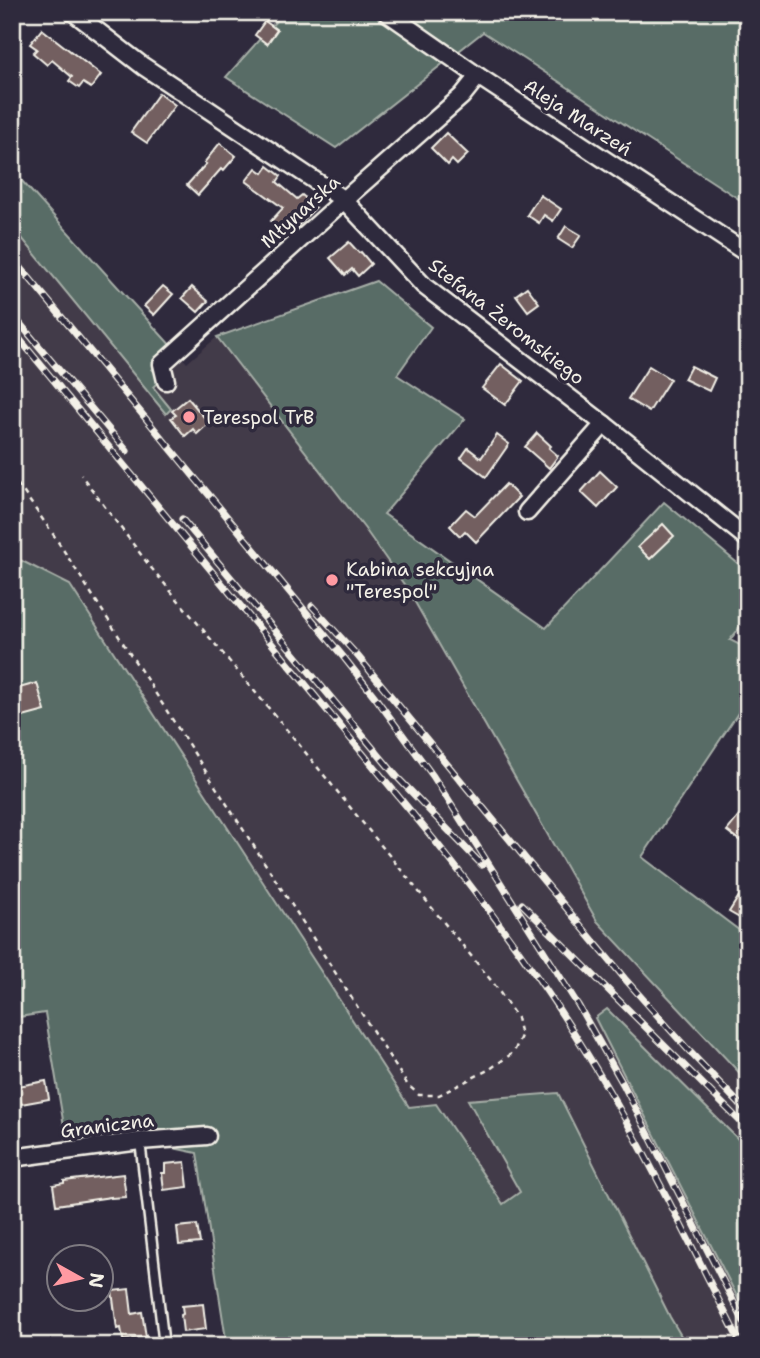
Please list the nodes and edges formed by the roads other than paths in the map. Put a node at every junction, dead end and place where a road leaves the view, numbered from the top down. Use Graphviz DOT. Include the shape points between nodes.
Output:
graph roads {
  1 [pos="73,12"];
  2 [pos="386,12"];
  3 [pos="478,76"];
  4 [pos="344,200"];
  5 [pos="748,254"];
  6 [pos="166,381"];
  7 [pos="604,424"];
  8 [pos="527,512"];
  9 [pos="748,539"];
  10 [pos="207,1136"];
  11 [pos="140,1141"];
  12 [pos="12,1157"];
  13 [pos="164,1346"];
  1 -- 4 [label="street, Stefana Żeromskiego" via="143,66"];
  2 -- 3 [label="street, Aleja Marzeń"];
  3 -- 4 [label="street, Młynarska" via="463,96"];
  3 -- 5 [label="street, Aleja Marzeń"];
  4 -- 6 [label="street, Młynarska" via="162,364"];
  4 -- 7 [label="street, Stefana Żeromskiego" via="424,286"];
  7 -- 8 [label="street"];
  7 -- 9 [label="street, Stefana Żeromskiego"];
  10 -- 11 [label="street, Graniczna"];
  11 -- 12 [label="street, Graniczna"];
  11 -- 13 [label="lane"];
}
